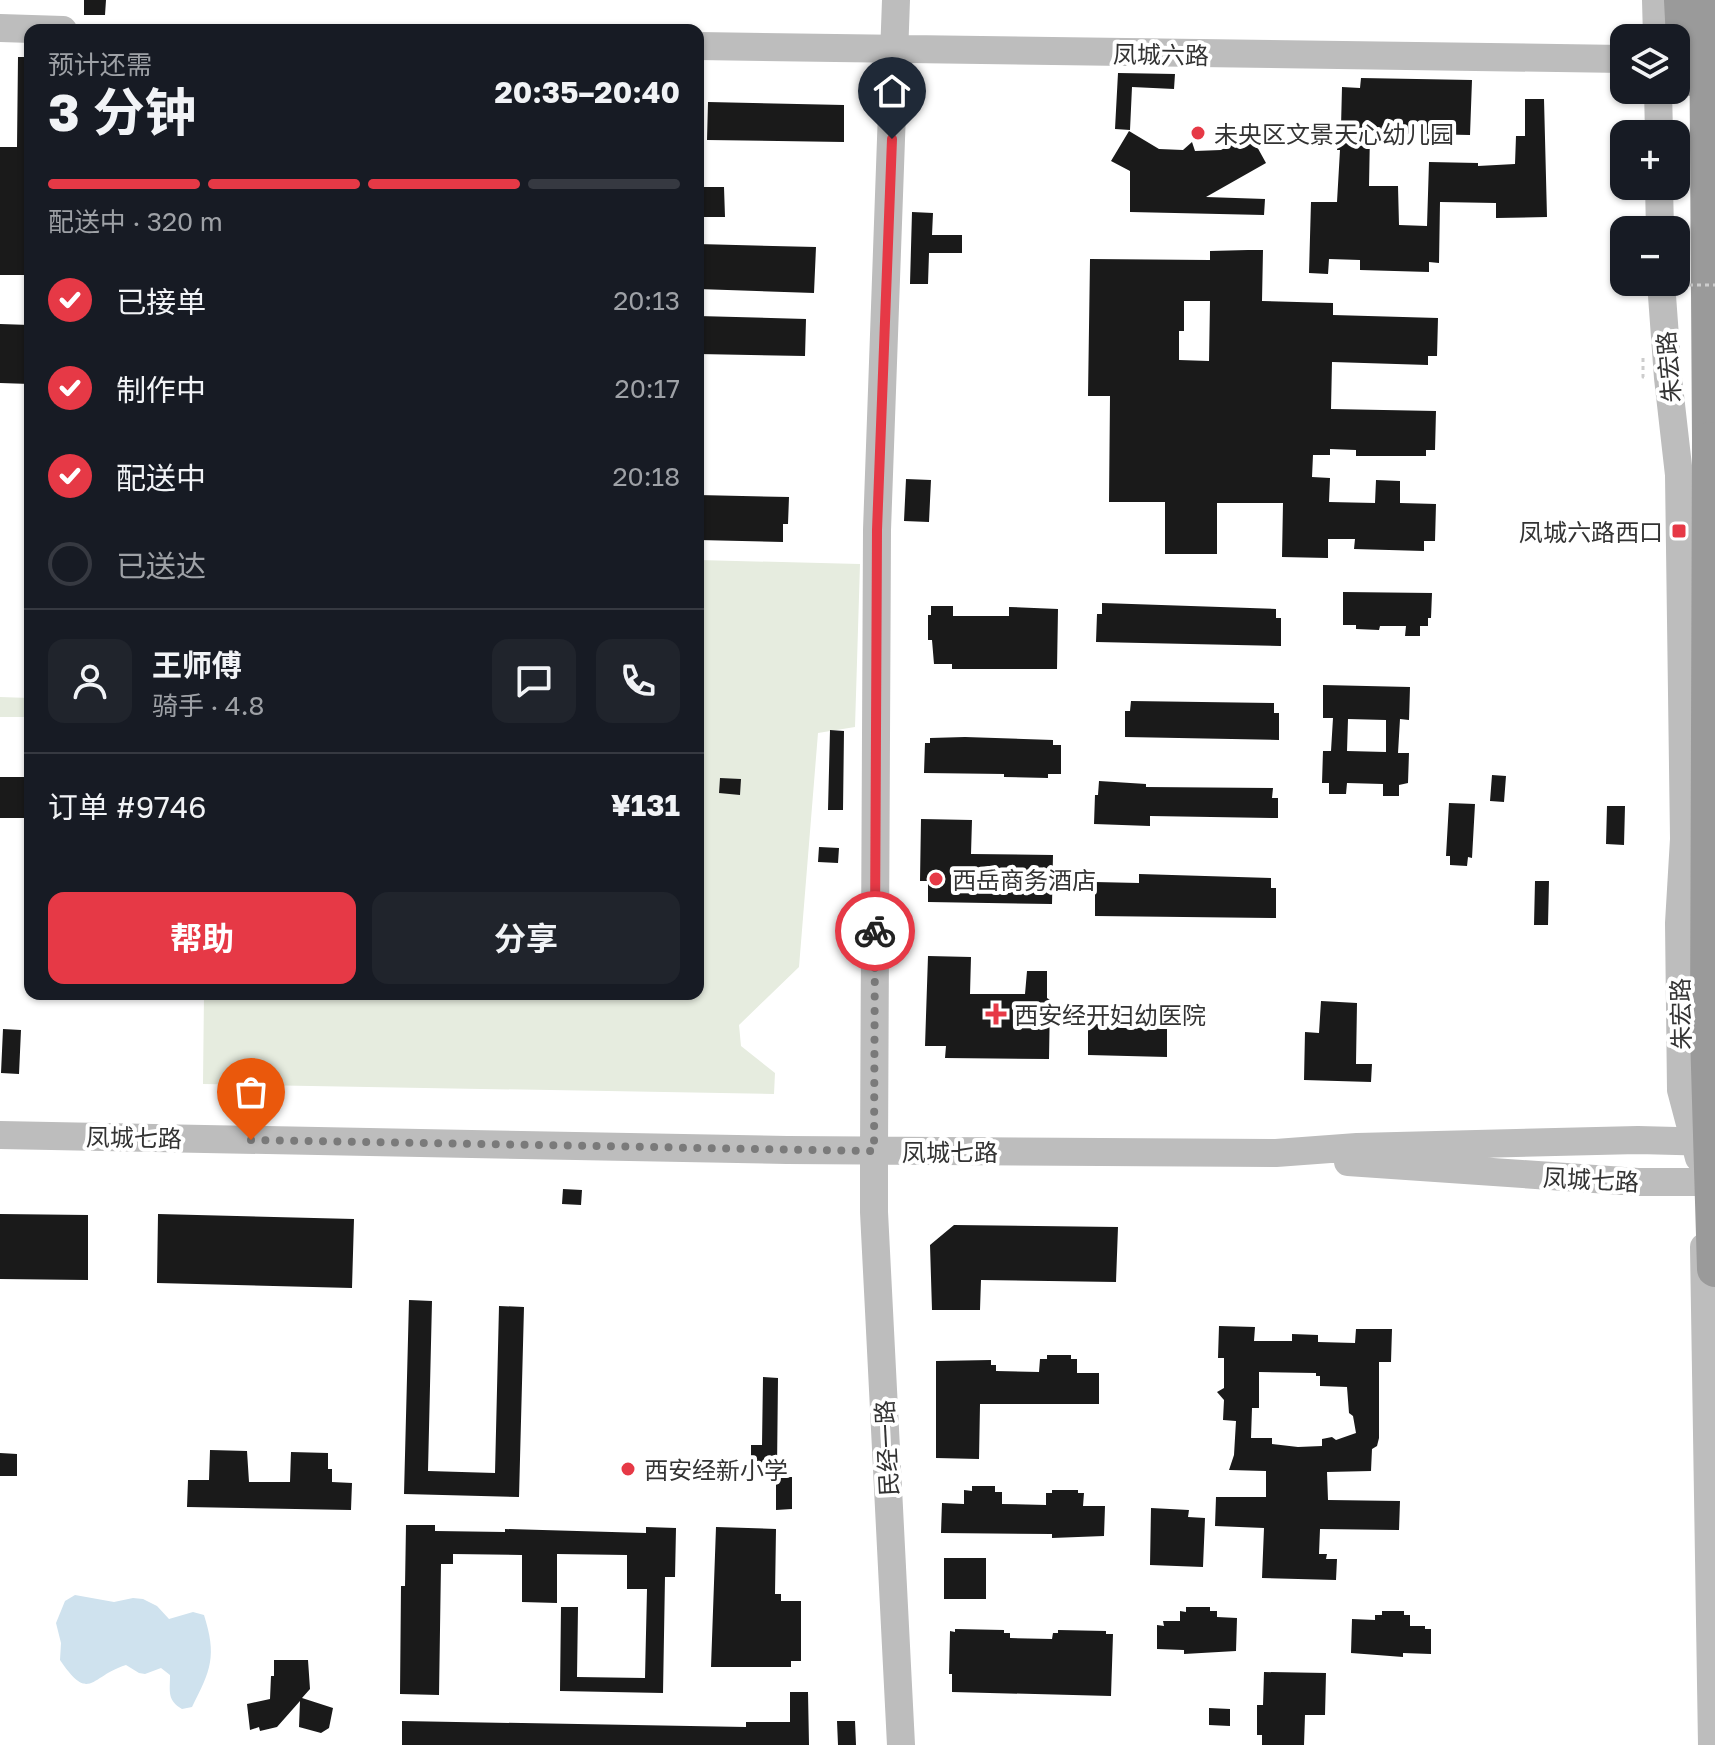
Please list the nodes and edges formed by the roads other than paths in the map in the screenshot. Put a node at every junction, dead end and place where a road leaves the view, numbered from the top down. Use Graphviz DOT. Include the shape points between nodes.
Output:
graph roads {
  1 [pos="896,0"];
  2 [pos="1682,13"];
  3 [pos="0,28"];
  4 [pos="24,29"];
  5 [pos="704,46"];
  6 [pos="895,51"];
  7 [pos="1610,59"];
  8 [pos="1653,296"];
  9 [pos="0,1135"];
  10 [pos="1706,1142"];
  11 [pos="874,1151"];
  12 [pos="1276,1153"];
  13 [pos="1709,1182"];
  14 [pos="1715,1269"];
  15 [pos="901,1745"];
  16 [pos="1712,1745"];
  1 -- 6 [label="street, 民经一路"];
  2 -- 14 [label="highway, bridge" via="1711,380 1708,1034"];
  3 -- 4 [label="street"];
  5 -- 6 [label="street, 凤城六路"];
  6 -- 7 [label="street, 凤城六路"];
  6 -- 11 [label="street, 民经一路" via="877,530"];
  8 -- 10 [label="street, 朱宏路" via="1679,475 1681,1090"];
  9 -- 11 [label="street, 凤城七路"];
  10 -- 12 [label="street, 凤城七路"];
  10 -- 13 [label="street, 朱宏路"];
  11 -- 12 [label="street, 凤城七路"];
  11 -- 15 [label="street, 民经一路"];
  12 -- 13 [label="street, 凤城七路" via="1361,1164"];
  13 -- 16 [label="street, 朱宏路"];
}
